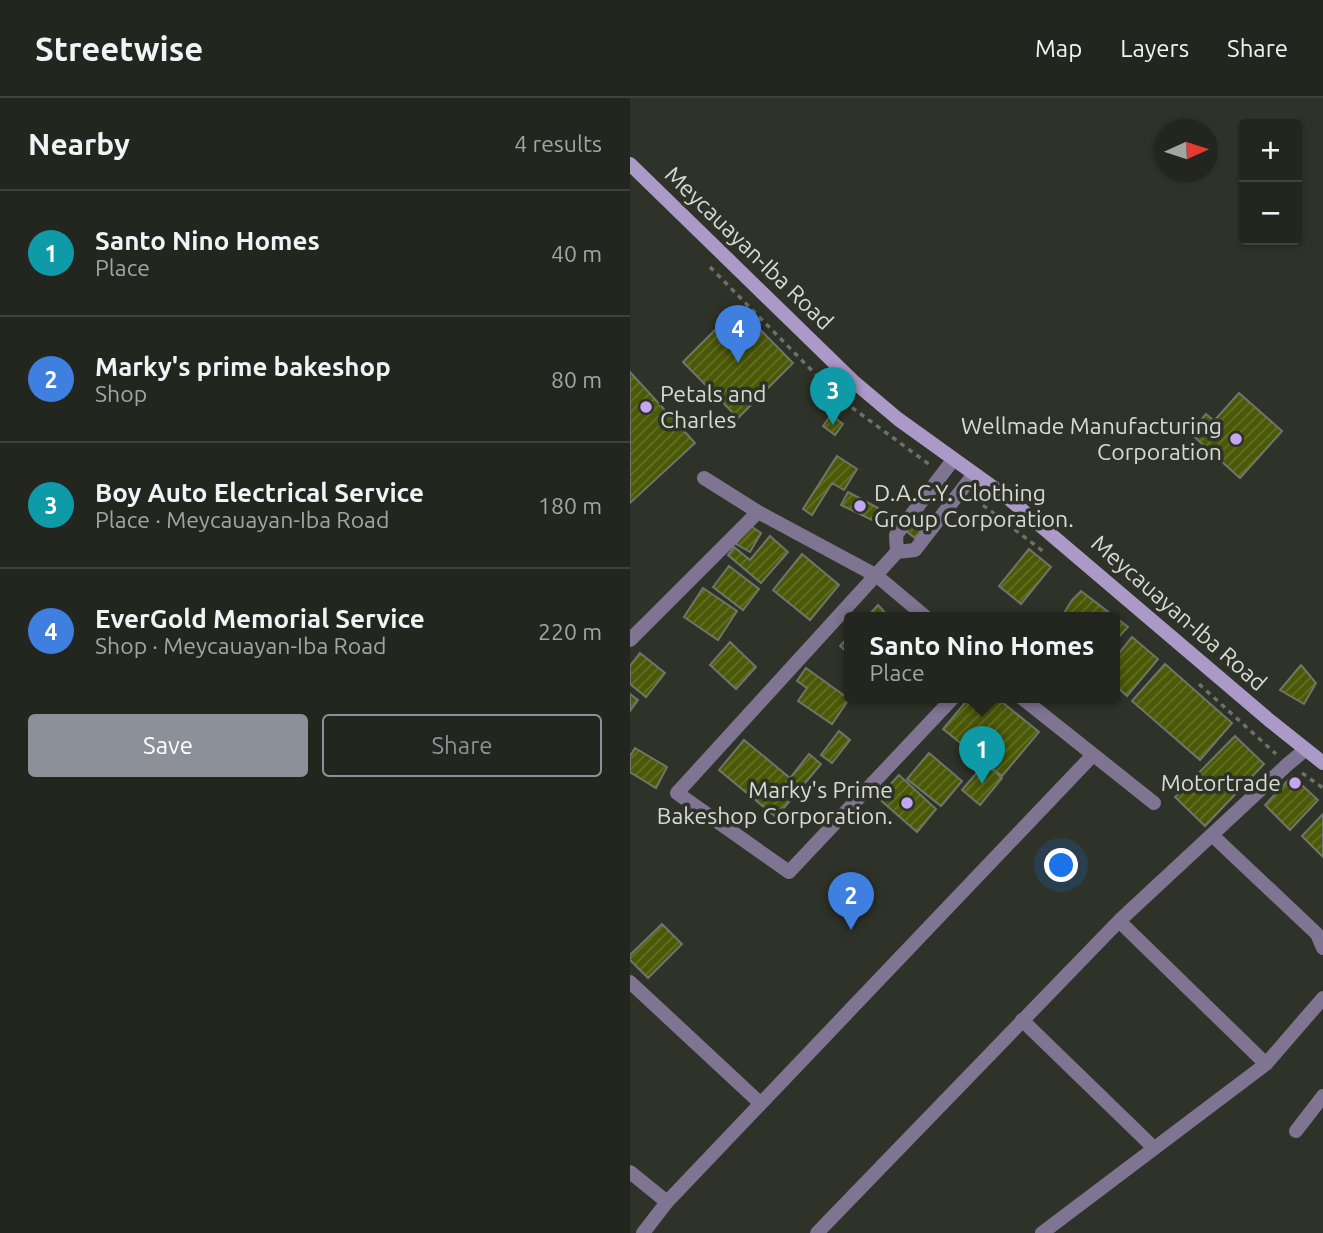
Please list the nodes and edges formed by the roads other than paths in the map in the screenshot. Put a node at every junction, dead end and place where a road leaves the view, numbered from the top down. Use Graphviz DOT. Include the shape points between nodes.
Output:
graph roads {
  1 [pos="630,164"];
  2 [pos="953,460"];
  3 [pos="974,474"];
  4 [pos="704,478"];
  5 [pos="922,501"];
  6 [pos="758,512"];
  7 [pos="941,516"];
  8 [pos="897,552"];
  9 [pos="877,576"];
  10 [pos="920,612"];
  11 [pos="630,640"];
  12 [pos="948,703"];
  13 [pos="1029,703"];
  14 [pos="1305,750"];
  15 [pos="1092,756"];
  16 [pos="1323,763"];
  17 [pos="1153,803"];
  18 [pos="1212,835"];
  19 [pos="1119,921"];
  20 [pos="1323,948"];
  21 [pos="630,982"];
  22 [pos="1323,998"];
  23 [pos="1318,1016"];
  24 [pos="1022,1020"];
  25 [pos="1266,1064"];
  26 [pos="1323,1096"];
  27 [pos="760,1103"];
  28 [pos="1296,1131"];
  29 [pos="1154,1148"];
  30 [pos="630,1172"];
  31 [pos="667,1202"];
  32 [pos="643,1233"];
  33 [pos="817,1233"];
  34 [pos="1042,1233"];
  1 -- 2 [label="main road, Meycauayan-Iba Road" via="853,381"];
  2 -- 3 [label="main road, Meycauayan-Iba Road"];
  2 -- 5 [label="street"];
  3 -- 7 [label="street"];
  3 -- 14 [label="main road, Meycauayan-Iba Road" via="1018,506"];
  4 -- 6 [label="street"];
  5 -- 7 [label="street"];
  5 -- 8 [label="street" via="896,535"];
  6 -- 9 [label="street"];
  6 -- 11 [label="street"];
  7 -- 8 [label="street" via="915,550"];
  8 -- 9 [label="street"];
  9 -- 10 [label="street"];
  9 -- 12 [label="street" via="677,793 789,872"];
  13 -- 15 [label="street"];
  14 -- 16 [label="main road, Meycauayan-Iba Road"];
  14 -- 18 [label="street"];
  15 -- 17 [label="street"];
  15 -- 27 [label="street"];
  18 -- 19 [label="street"];
  18 -- 20 [label="street" via="1317,934"];
  19 -- 24 [label="street"];
  19 -- 25 [label="street"];
  21 -- 27 [label="street"];
  22 -- 23 [label="street"];
  23 -- 25 [label="street"];
  24 -- 29 [label="street"];
  24 -- 33 [label="street"];
  25 -- 29 [label="street"];
  26 -- 28 [label="street"];
  27 -- 31 [label="street"];
  29 -- 34 [label="street"];
  30 -- 31 [label="street"];
  31 -- 32 [label="street"];
}
